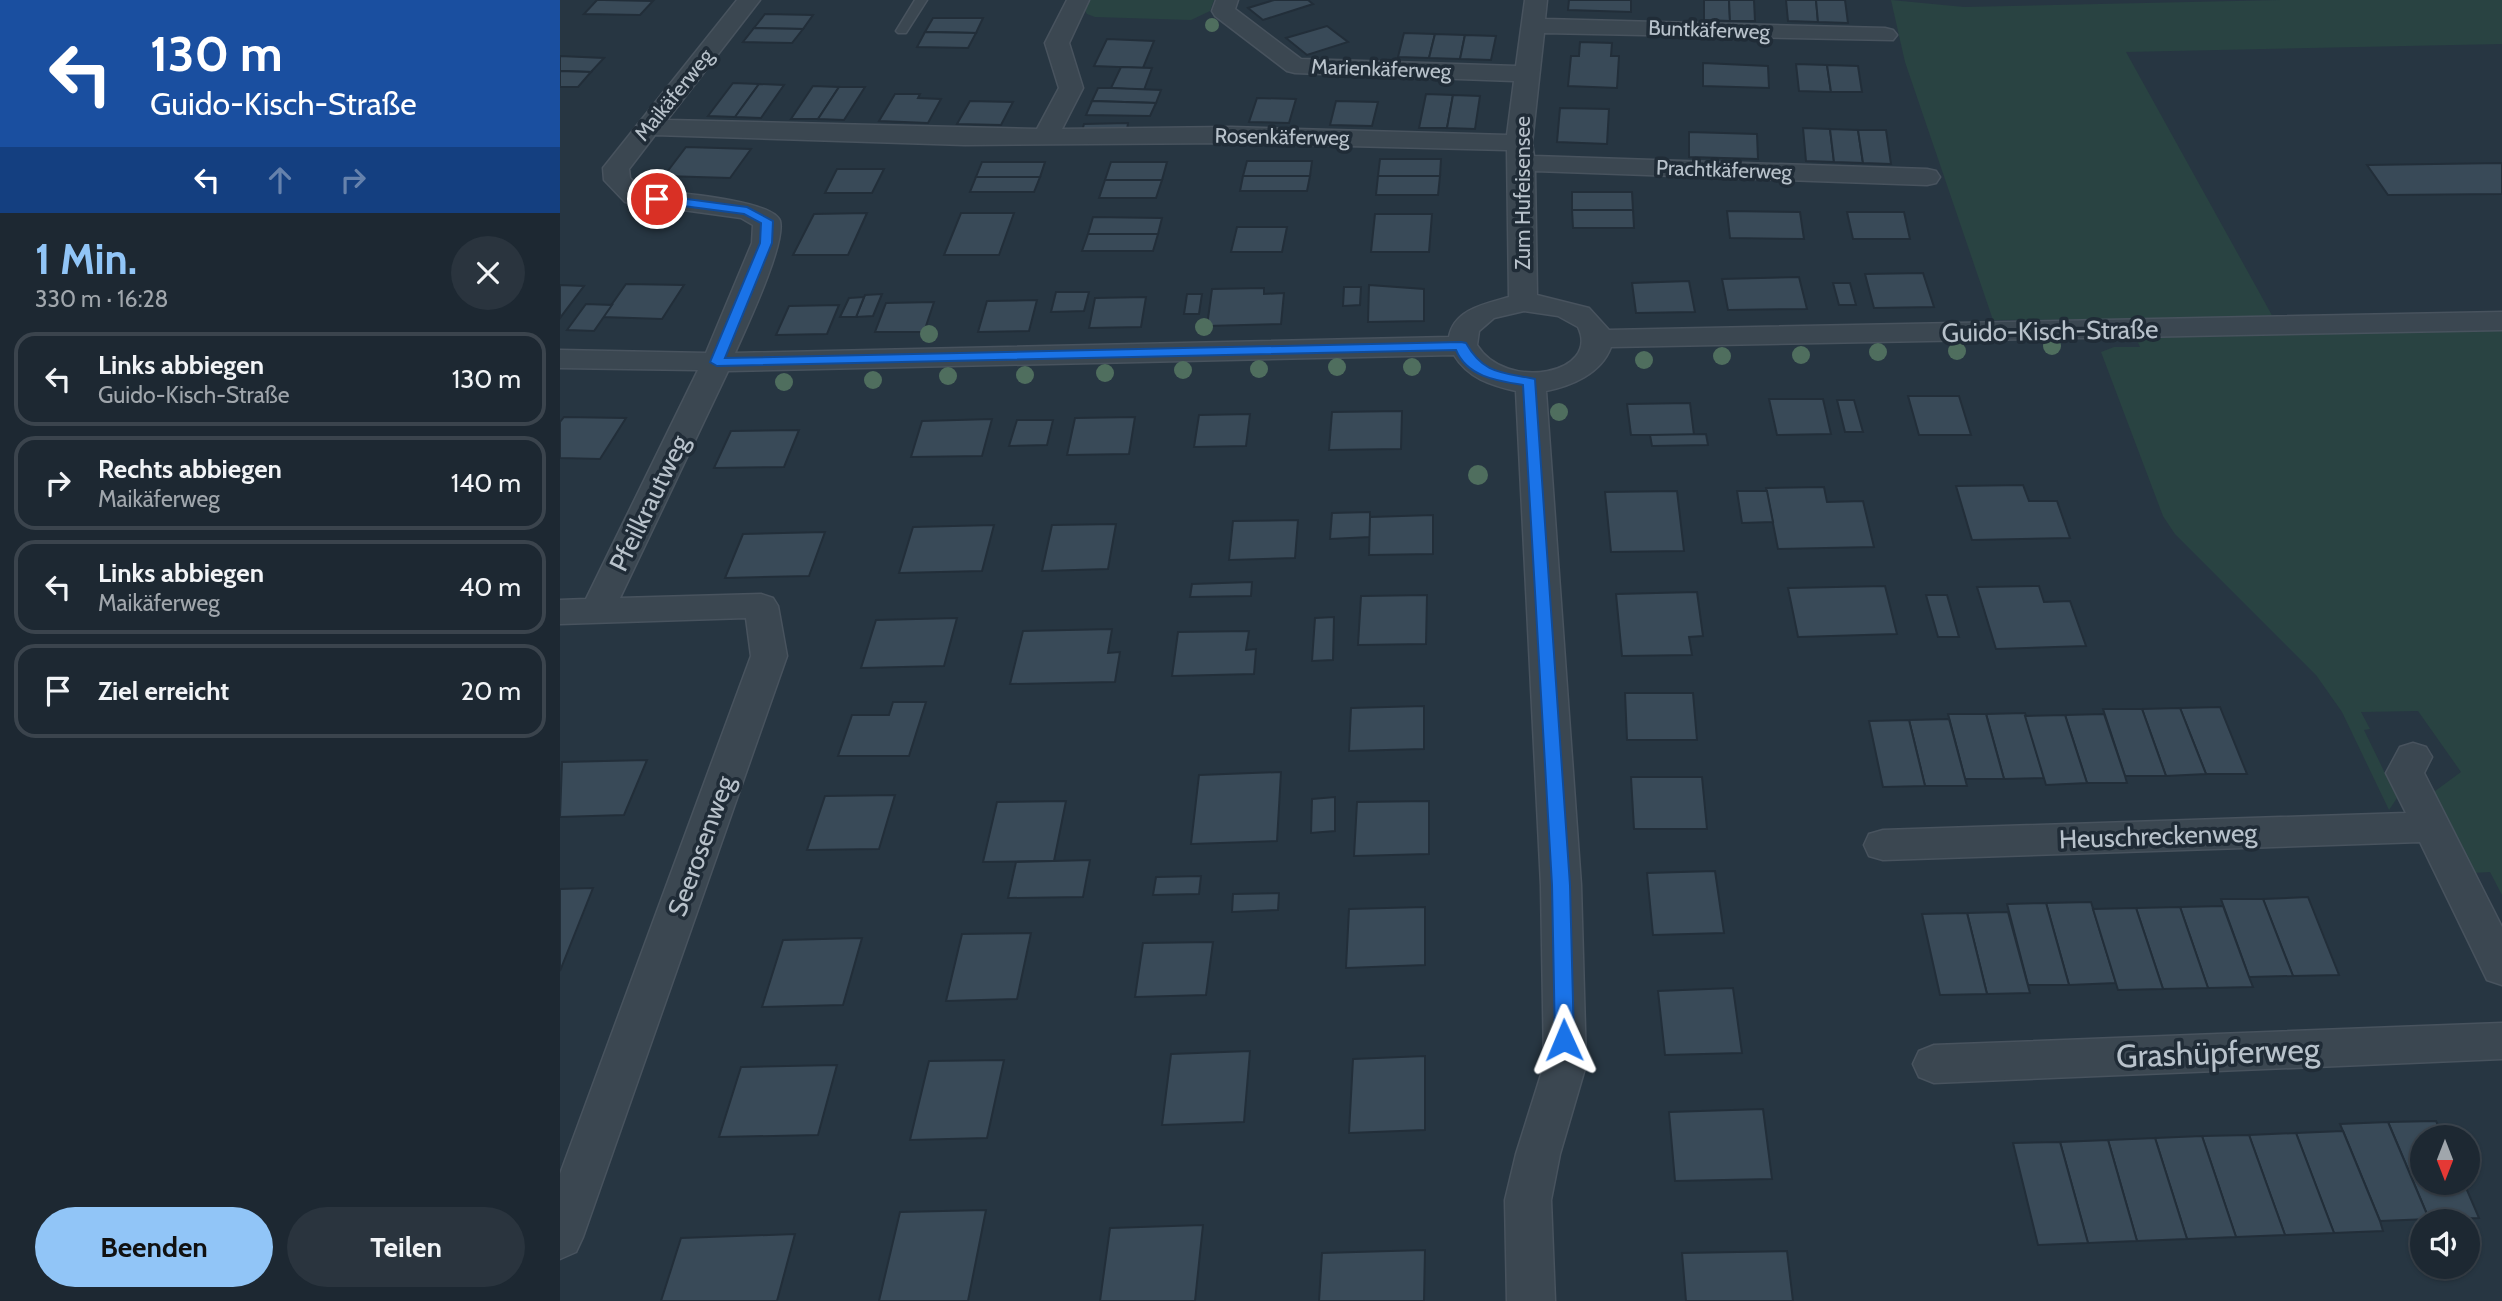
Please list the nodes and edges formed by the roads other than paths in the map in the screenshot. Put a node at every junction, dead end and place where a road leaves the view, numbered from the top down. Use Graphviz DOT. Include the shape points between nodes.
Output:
graph roads {
  1 [pos="749,0"];
  2 [pos="921,0"];
  3 [pos="1078,0"];
  4 [pos="1227,0"];
  5 [pos="1536,0"];
  6 [pos="1533,26"];
  7 [pos="902,31"];
  8 [pos="1885,35"];
  9 [pos="1527,74"];
  10 [pos="647,127"];
  11 [pos="1045,138"];
  12 [pos="1520,153"];
  13 [pos="1927,177"];
  14 [pos="1523,302"];
  15 [pos="2502,321"];
  16 [pos="1597,339"];
  17 [pos="1461,346"];
  18 [pos="560,359"];
  19 [pos="717,362"];
  20 [pos="1530,382"];
  21 [pos="579,611"];
  22 [pos="2413,757"];
  23 [pos="2434,827"];
  24 [pos="1883,845"];
  25 [pos="2502,968"];
  26 [pos="2502,1041"];
  27 [pos="1934,1065"];
  28 [pos="565,1211"];
  29 [pos="1531,1301"];
  1 -- 10 [label="street, Maikäferweg"];
  2 -- 7 [label="lane"];
  3 -- 11 [label="street" via="1056,43 1071,88"];
  4 -- 9 [label="street, Marienkäferweg" via="1223,11 1295,66"];
  5 -- 6 [label="street, Zum Hufeisensee"];
  6 -- 8 [label="street, Buntkäferweg"];
  6 -- 9 [label="street, Zum Hufeisensee"];
  9 -- 12 [label="street, Zum Hufeisensee"];
  10 -- 11 [label="street, Rosenkäferweg"];
  10 -- 19 [label="street, Maikäferweg" via="616,168 617,180 634,196 747,211 767,221 766,243"];
  11 -- 12 [label="street, Rosenkäferweg" via="1231,135"];
  12 -- 13 [label="street, Prachtkäferweg"];
  12 -- 14 [label="street, Zum Hufeisensee"];
  14 -- 16 [label="street" via="1554,306 1580,316 1592,326"];
  14 -- 17 [label="street" via="1502,305 1471,321 1462,333"];
  15 -- 16 [label="street, Guido-Kisch-Straße"];
  16 -- 20 [label="street" via="1591,358 1572,373"];
  17 -- 19 [label="street"];
  17 -- 20 [label="street" via="1466,357 1491,376"];
  18 -- 19 [label="street"];
  19 -- 21 [label="street, Pfeilkrautweg"];
  20 -- 29 [label="street" via="1561,885 1565,1065 1528,1200"];
  21 -- 28 [label="street, Seerosenweg" via="761,606 769,656"];
  22 -- 23 [label="street" via="2406,773"];
  23 -- 24 [label="street, Heuschreckenweg"];
  23 -- 25 [label="street"];
  26 -- 27 [label="street, Grashüpferweg"];
}
